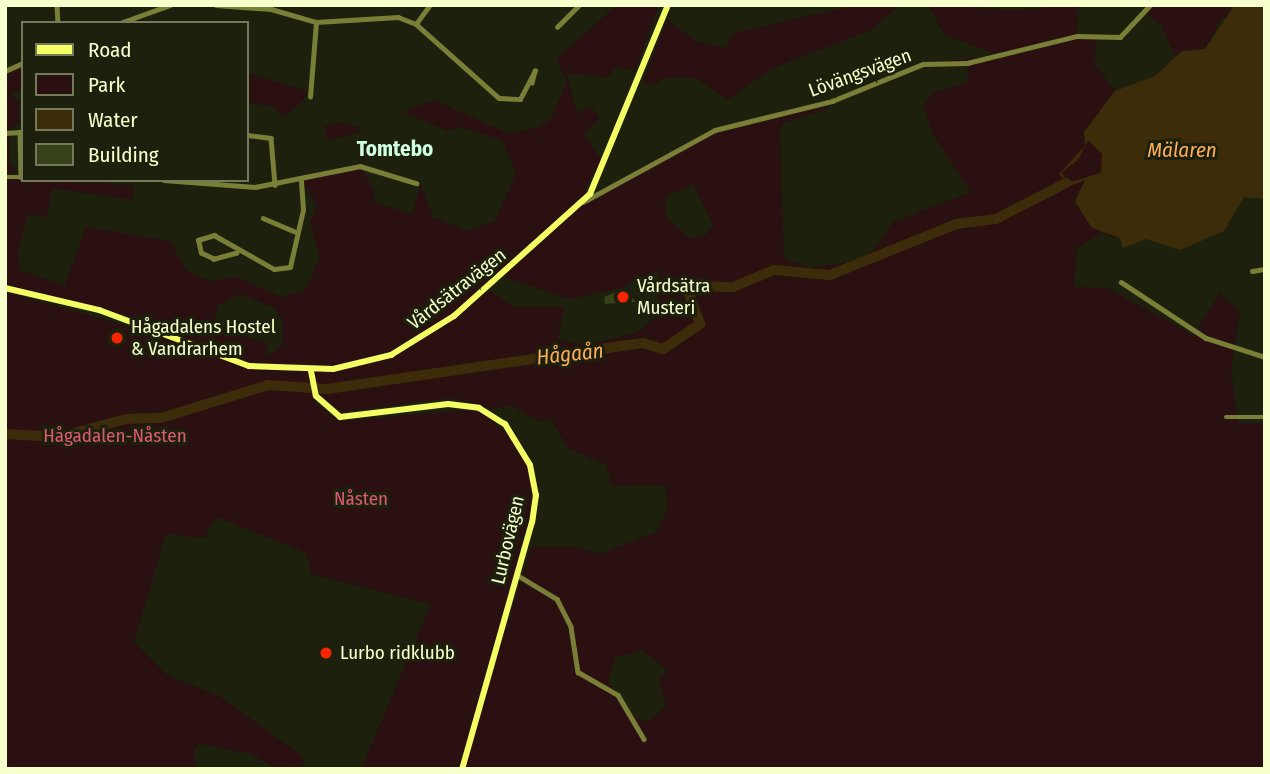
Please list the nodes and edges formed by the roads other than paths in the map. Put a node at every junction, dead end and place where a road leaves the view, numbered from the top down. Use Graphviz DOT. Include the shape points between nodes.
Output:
graph roads {
  1 [pos="170,5"];
  2 [pos="216,5"];
  3 [pos="430,5"];
  4 [pos="668,5"];
  5 [pos="750,5"];
  6 [pos="785,5"];
  7 [pos="1150,5"];
  8 [pos="576,6"];
  9 [pos="126,21"];
  10 [pos="316,22"];
  11 [pos="416,24"];
  12 [pos="557,27"];
  13 [pos="21,64"];
  14 [pos="5,71"];
  15 [pos="532,83"];
  16 [pos="310,97"];
  17 [pos="5,133"];
  18 [pos="248,135"];
  19 [pos="21,154"];
  20 [pos="301,180"];
  21 [pos="208,182"];
  22 [pos="416,183"];
  23 [pos="275,185"];
  24 [pos="583,202"];
  25 [pos="263,218"];
  26 [pos="295,231"];
  27 [pos="237,253"];
  28 [pos="1265,268"];
  29 [pos="1252,271"];
  30 [pos="1121,282"];
  31 [pos="5,288"];
  32 [pos="1265,357"];
  33 [pos="311,371"];
  34 [pos="1226,417"];
  35 [pos="1265,417"];
  36 [pos="517,575"];
  37 [pos="644,738"];
  38 [pos="461,769"];
  1 -- 9 [label="street"];
  2 -- 10 [label="street" via="271,9"];
  3 -- 11 [label="street"];
  4 -- 24 [label="street, Vårdsätravägen" via="611,150"];
  5 -- 6 [label="street"];
  7 -- 24 [label="street, Lövängsvägen" via="1120,37 1077,36 967,64 923,64 832,101 715,130"];
  8 -- 12 [label="street"];
  10 -- 11 [label="street" via="386,16"];
  10 -- 16 [label="street"];
  11 -- 15 [label="street" via="499,98 520,99"];
  13 -- 14 [label="street"];
  17 -- 19 [label="street" via="20,132"];
  18 -- 23 [label="street" via="271,138"];
  20 -- 22 [label="street" via="360,166"];
  20 -- 23 [label="street"];
  20 -- 26 [label="street" via="303,210"];
  21 -- 23 [label="street"];
  24 -- 33 [label="street, Vårdsätravägen" via="413,344 360,364"];
  25 -- 26 [label="street"];
  26 -- 27 [label="street" via="292,265 285,270"];
  27 -- 27 [label="street" via="215,259 201,253 198,240 214,235"];
  28 -- 29 [label="street"];
  30 -- 32 [label="street" via="1206,338"];
  31 -- 33 [label="street, Vårdsätravägen" via="99,310 237,363"];
  33 -- 36 [label="street, Lurbovägen" via="316,396 340,417 449,404 479,408 505,424 523,447 536,495"];
  34 -- 35 [label="street"];
  36 -- 37 [label="street" via="557,599 571,626 578,672 618,695"];
  36 -- 38 [label="street, Lurbovägen"];
}
